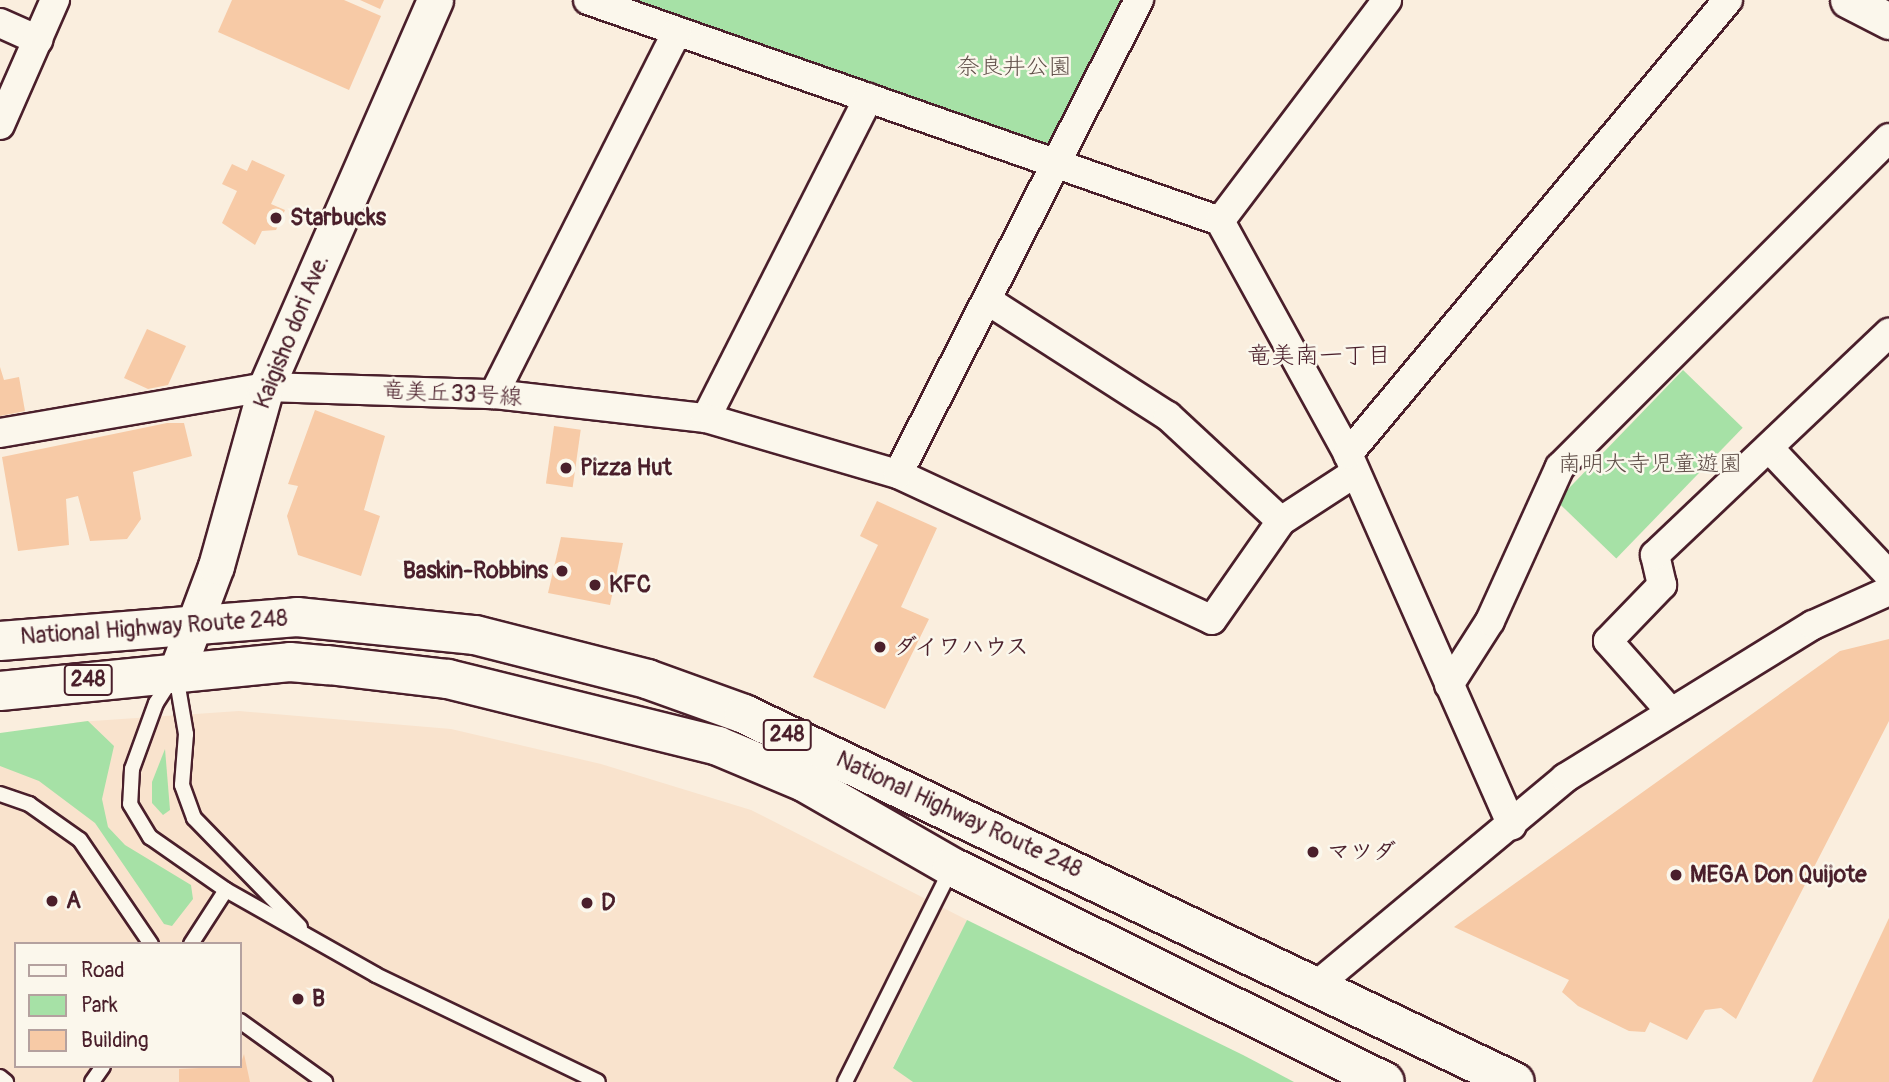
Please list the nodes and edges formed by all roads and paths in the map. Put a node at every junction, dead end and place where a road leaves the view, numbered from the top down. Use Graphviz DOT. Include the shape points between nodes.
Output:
graph roads {
  1 [pos="54,0"];
  2 [pos="435,0"];
  3 [pos="588,0"];
  4 [pos="1139,0"];
  5 [pos="1387,0"];
  6 [pos="1728,0"];
  7 [pos="1848,0"];
  8 [pos="1889,21"];
  9 [pos="0,23"];
  10 [pos="677,32"];
  11 [pos="38,40"];
  12 [pos="868,98"];
  13 [pos="0,125"];
  14 [pos="1889,138"];
  15 [pos="1057,162"];
  16 [pos="1220,221"];
  17 [pos="987,300"];
  18 [pos="1889,333"];
  19 [pos="266,387"];
  20 [pos="495,394"];
  21 [pos="706,418"];
  22 [pos="0,433"];
  23 [pos="1769,448"];
  24 [pos="1352,463"];
  25 [pos="898,474"];
  26 [pos="1280,521"];
  27 [pos="1889,575"];
  28 [pos="1889,591"];
  29 [pos="196,621"];
  30 [pos="0,641"];
  31 [pos="176,673"];
  32 [pos="1450,685"];
  33 [pos="0,691"];
  34 [pos="1671,712"];
  35 [pos="0,794"];
  36 [pos="1511,825"];
  37 [pos="952,867"];
  38 [pos="226,890"];
  39 [pos="310,938"];
  40 [pos="150,942"];
  41 [pos="192,942"];
  42 [pos="1318,984"];
  43 [pos="242,1022"];
  44 [pos="0,1077"];
  45 [pos="6,1082"];
  46 [pos="325,1082"];
  47 [pos="598,1082"];
  48 [pos="845,1082"];
  49 [pos="1385,1082"];
  50 [pos="1515,1082"];
  1 -- 11 [label="street"];
  2 -- 19 [label="street, Kaigisho dori Ave."];
  3 -- 10 [label="street"];
  4 -- 15 [label="street"];
  5 -- 16 [label="street"];
  6 -- 24 [label="street"];
  7 -- 8 [label="street"];
  9 -- 11 [label="street"];
  10 -- 12 [label="street"];
  10 -- 20 [label="street"];
  11 -- 13 [label="street"];
  12 -- 15 [label="street"];
  12 -- 21 [label="street"];
  14 -- 32 [label="street" via="1560,467 1490,621"];
  15 -- 16 [label="street"];
  15 -- 17 [label="street"];
  16 -- 24 [label="street"];
  17 -- 25 [label="street"];
  17 -- 26 [label="street" via="1168,416"];
  18 -- 23 [label="street"];
  19 -- 20 [label="street, 竜美丘33号線"];
  19 -- 22 [label="street, 竜美丘33号線"];
  19 -- 29 [label="street, Kaigisho dori Ave."];
  20 -- 21 [label="street, 竜美丘33号線"];
  21 -- 25 [label="street, 竜美丘33号線"];
  23 -- 27 [label="street"];
  23 -- 34 [label="street" via="1655,555 1662,585 1608,641"];
  24 -- 26 [label="street"];
  24 -- 32 [label="street"];
  25 -- 26 [label="street, 竜美丘33号線" via="1212,620"];
  28 -- 34 [label="street" via="1813,625"];
  29 -- 30 [label="highway, National Highway Route 248 / 248"];
  29 -- 31 [label="street, Kaigisho dori Ave."];
  29 -- 42 [label="highway, National Highway Route 248 / 248" via="297,617 475,635 647,679 756,720"];
  31 -- 33 [label="highway, National Highway Route 248 / 248"];
  31 -- 37 [label="highway, National Highway Route 248 / 248" via="290,662 328,665 448,679 639,726 718,746 804,782"];
  31 -- 38 [label="lane" via="156,703 132,769 130,804 149,837"];
  31 -- 39 [label="lane" via="186,734 183,785 194,818"];
  32 -- 36 [label="street"];
  34 -- 36 [label="street" via="1565,778"];
  35 -- 40 [label="lane" via="29,804 80,840"];
  36 -- 42 [label="street"];
  37 -- 48 [label="lane"];
  37 -- 49 [label="highway, National Highway Route 248 / 248"];
  38 -- 39 [label="lane"];
  38 -- 41 [label="lane"];
  39 -- 47 [label="lane"];
  42 -- 50 [label="highway, National Highway Route 248 / 248"];
  43 -- 46 [label="lane"];
  44 -- 45 [label="lane"];
}
